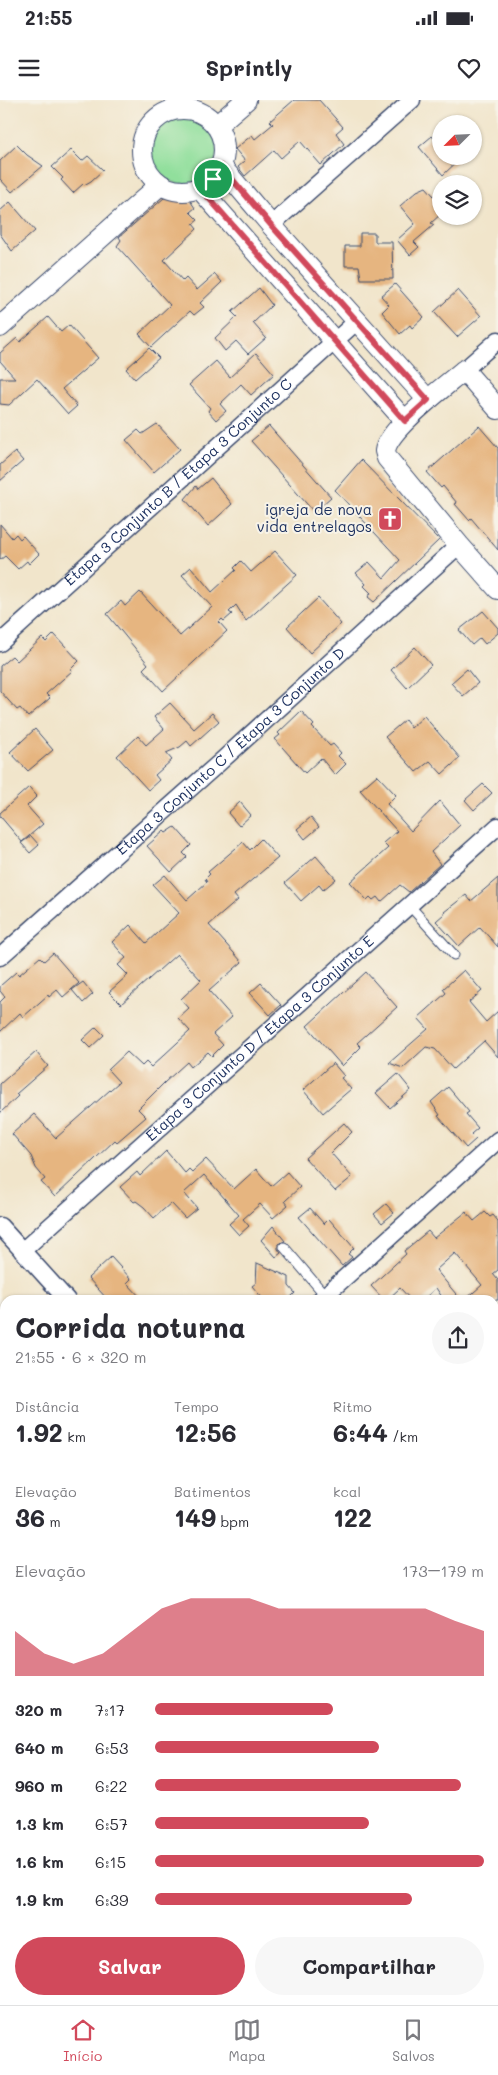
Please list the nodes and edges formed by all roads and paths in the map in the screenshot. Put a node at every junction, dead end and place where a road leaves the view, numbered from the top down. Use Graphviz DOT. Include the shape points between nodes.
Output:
graph roads {
  1 [pos="246,100"];
  2 [pos="412,100"];
  3 [pos="216,126"];
  4 [pos="221,166"];
  5 [pos="160,185"];
  6 [pos="200,188"];
  7 [pos="271,225"];
  8 [pos="357,321"];
  9 [pos="0,327"];
  10 [pos="498,340"];
  11 [pos="335,342"];
  12 [pos="464,370"];
  13 [pos="428,400"];
  14 [pos="498,409"];
  15 [pos="405,421"];
  16 [pos="459,545"];
  17 [pos="498,589"];
  18 [pos="0,643"];
  19 [pos="498,826"];
  20 [pos="409,905"];
  21 [pos="454,955"];
  22 [pos="0,957"];
  23 [pos="498,1140"];
  24 [pos="0,1226"];
  25 [pos="284,1247"];
  26 [pos="22,1251"];
  27 [pos="62,1295"];
  28 [pos="320,1295"];
  29 [pos="325,1295"];
  1 -- 3 [label="street"];
  2 -- 7 [label="street"];
  3 -- 4 [label="street" via="224,145"];
  3 -- 5 [label="street" via="201,113 180,109 170,111 153,122 143,140 143,160"];
  4 -- 6 [label="street" via="213,179"];
  4 -- 7 [label="street"];
  5 -- 6 [label="street" via="180,192"];
  5 -- 9 [label="street"];
  6 -- 11 [label="street"];
  7 -- 8 [label="street"];
  8 -- 11 [label="street, Etapa 3 Conjunto B / Etapa 3 Conjunto C"];
  8 -- 13 [label="street"];
  10 -- 12 [label="street"];
  11 -- 15 [label="street"];
  11 -- 18 [label="street, Etapa 3 Conjunto B / Etapa 3 Conjunto C"];
  12 -- 13 [label="street"];
  12 -- 14 [label="street"];
  13 -- 15 [label="street"];
  15 -- 16 [label="street" via="386,445 386,455"];
  16 -- 17 [label="street"];
  16 -- 22 [label="street, Etapa 3 Conjunto C / Etapa 3 Conjunto D"];
  19 -- 20 [label="street, Etapa 3 Conjunto D / Etapa 3 Conjunto E"];
  20 -- 21 [label="lane"];
  20 -- 26 [label="street, Etapa 3 Conjunto D / Etapa 3 Conjunto E"];
  23 -- 29 [label="street"];
  24 -- 26 [label="street"];
  25 -- 28 [label="lane"];
  26 -- 27 [label="street"];
}
